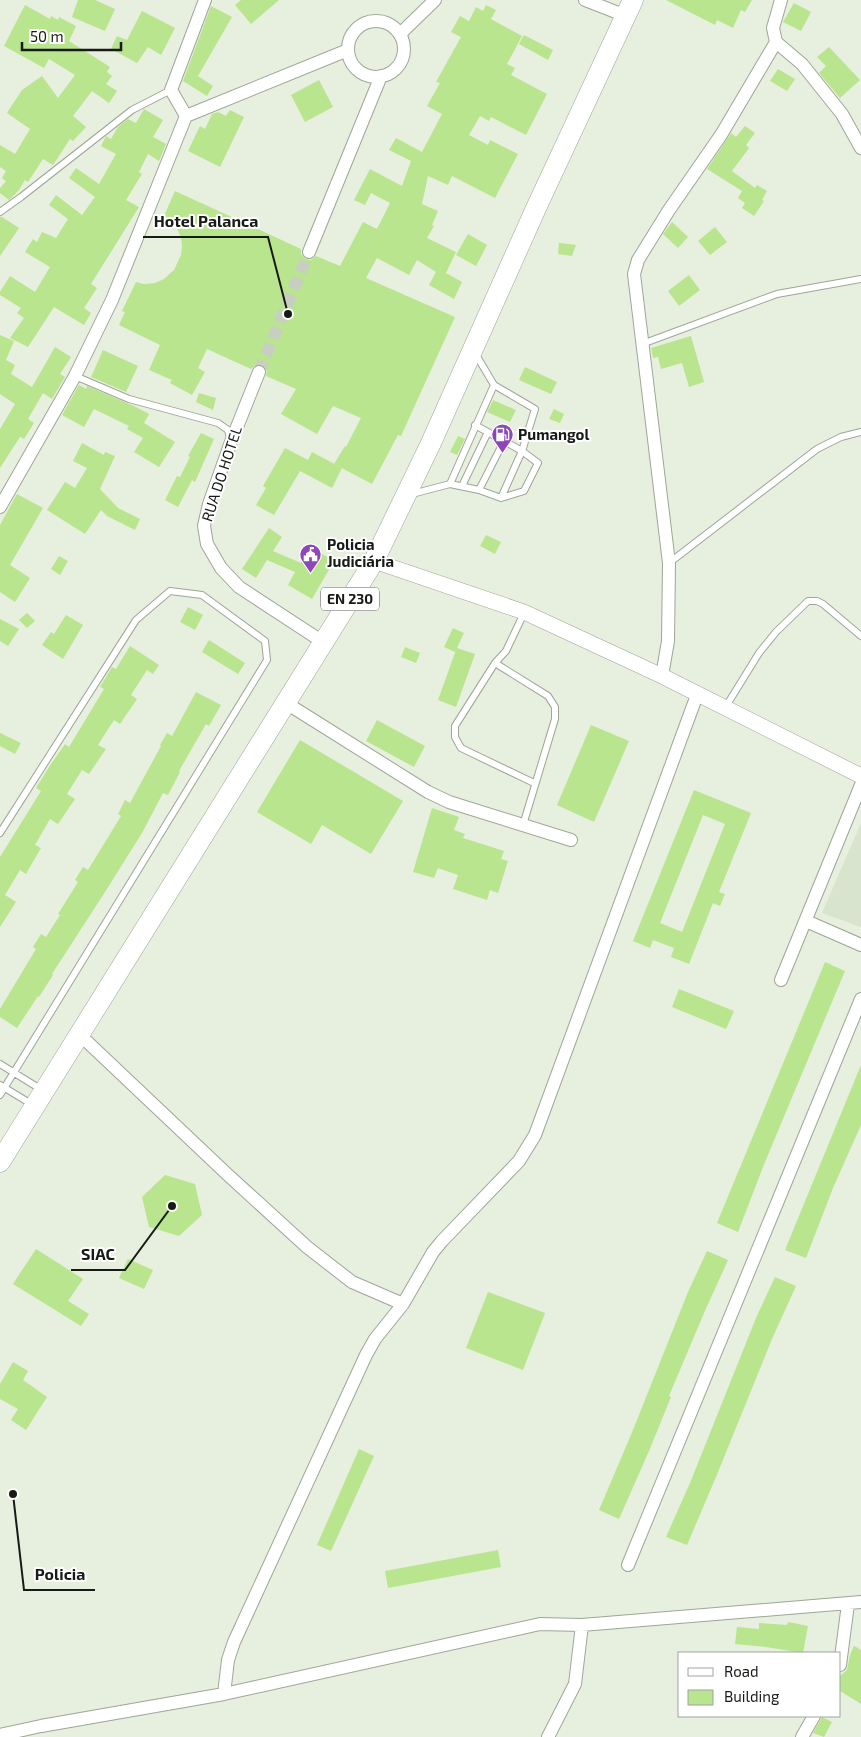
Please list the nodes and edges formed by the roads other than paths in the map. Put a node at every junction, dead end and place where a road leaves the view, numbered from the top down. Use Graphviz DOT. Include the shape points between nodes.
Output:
graph roads {
  1 [pos="205,0"];
  2 [pos="435,0"];
  3 [pos="585,0"];
  4 [pos="782,0"];
  5 [pos="630,8"];
  6 [pos="400,34"];
  7 [pos="776,42"];
  8 [pos="348,50"];
  9 [pos="380,76"];
  10 [pos="172,90"];
  11 [pos="186,116"];
  12 [pos="861,148"];
  13 [pos="0,212"];
  14 [pos="309,252"];
  15 [pos="861,279"];
  16 [pos="642,344"];
  17 [pos="473,350"];
  18 [pos="259,372"];
  19 [pos="75,376"];
  20 [pos="494,384"];
  21 [pos="475,425"];
  22 [pos="488,432"];
  23 [pos="861,432"];
  24 [pos="504,441"];
  25 [pos="231,442"];
  26 [pos="522,451"];
  27 [pos="450,484"];
  28 [pos="462,486"];
  29 [pos="479,490"];
  30 [pos="406,496"];
  31 [pos="501,498"];
  32 [pos="0,507"];
  33 [pos="374,561"];
  34 [pos="669,563"];
  35 [pos="524,612"];
  36 [pos="861,636"];
  37 [pos="323,642"];
  38 [pos="495,663"];
  39 [pos="662,676"];
  40 [pos="697,695"];
  41 [pos="286,703"];
  42 [pos="725,709"];
  43 [pos="861,776"];
  44 [pos="534,783"];
  45 [pos="861,785"];
  46 [pos="523,824"];
  47 [pos="0,833"];
  48 [pos="571,840"];
  49 [pos="806,921"];
  50 [pos="861,945"];
  51 [pos="781,980"];
  52 [pos="861,999"];
  53 [pos="78,1034"];
  54 [pos="0,1064"];
  55 [pos="14,1072"];
  56 [pos="2,1086"];
  57 [pos="0,1095"];
  58 [pos="39,1098"];
  59 [pos="0,1162"];
  60 [pos="403,1304"];
  61 [pos="628,1565"];
  62 [pos="861,1602"];
  63 [pos="848,1604"];
  64 [pos="582,1625"];
  65 [pos="841,1657"];
  66 [pos="224,1694"];
  67 [pos="813,1717"];
  68 [pos="0,1735"];
  69 [pos="548,1737"];
  70 [pos="802,1737"];
  1 -- 10 [label="street"];
  2 -- 6 [label="street"];
  3 -- 5 [label="street"];
  4 -- 7 [label="street" via="773,28"];
  5 -- 17 [label="main road, EN 230"];
  6 -- 8 [label="street" via="390,24 378,20 364,23 350,37"];
  6 -- 9 [label="street" via="404,47 401,60 393,71"];
  7 -- 12 [label="street" via="802,64 842,114"];
  7 -- 16 [label="street" via="721,134 638,260 634,274"];
  8 -- 9 [label="street" via="352,63 361,73"];
  8 -- 11 [label="street"];
  9 -- 14 [label="street"];
  10 -- 11 [label="street"];
  10 -- 13 [label="lane" via="132,110"];
  11 -- 19 [label="street" via="112,300"];
  15 -- 16 [label="lane" via="777,294"];
  16 -- 34 [label="street"];
  17 -- 20 [label="lane"];
  17 -- 30 [label="main road, EN 230"];
  18 -- 25 [label="street, RUA DO HOTEL"];
  19 -- 25 [label="lane" via="128,399 218,423 228,430"];
  19 -- 32 [label="street"];
  20 -- 21 [label="lane"];
  20 -- 26 [label="lane" via="535,409"];
  21 -- 22 [label="lane"];
  21 -- 27 [label="lane"];
  22 -- 24 [label="lane"];
  22 -- 28 [label="lane"];
  23 -- 34 [label="lane" via="841,437 817,449"];
  24 -- 26 [label="lane"];
  24 -- 29 [label="lane"];
  25 -- 37 [label="street, RUA DO HOTEL" via="209,504 204,526 207,544 221,568 239,587"];
  26 -- 31 [label="lane"];
  26 -- 31 [label="lane" via="538,463 524,491"];
  27 -- 28 [label="lane"];
  27 -- 30 [label="lane"];
  28 -- 29 [label="lane"];
  29 -- 31 [label="lane"];
  30 -- 33 [label="main road, EN 230"];
  33 -- 35 [label="street"];
  33 -- 37 [label="main road, EN 230"];
  34 -- 39 [label="street" via="668,640"];
  35 -- 38 [label="lane" via="506,651"];
  35 -- 39 [label="street"];
  36 -- 42 [label="lane" via="823,604 808,601 759,653"];
  37 -- 41 [label="main road, EN 230"];
  38 -- 44 [label="lane" via="548,696 555,707 555,719"];
  38 -- 44 [label="lane" via="455,726 455,737 461,748"];
  39 -- 40 [label="street"];
  40 -- 42 [label="street"];
  40 -- 60 [label="street" via="535,1135 519,1161 442,1241"];
  41 -- 46 [label="street" via="428,792 449,802"];
  41 -- 53 [label="main road, EN 230"];
  42 -- 43 [label="street"];
  44 -- 46 [label="lane"];
  45 -- 49 [label="street"];
  46 -- 48 [label="street"];
  47 -- 55 [label="lane" via="136,620 170,591 202,595 265,641 267,660"];
  49 -- 50 [label="street"];
  49 -- 51 [label="street"];
  52 -- 61 [label="street"];
  53 -- 58 [label="main road, EN 230"];
  53 -- 60 [label="street" via="306,1247 352,1282"];
  54 -- 55 [label="lane"];
  55 -- 56 [label="lane"];
  55 -- 58 [label="lane"];
  56 -- 57 [label="lane"];
  56 -- 58 [label="lane"];
  58 -- 59 [label="main road, EN 230"];
  60 -- 66 [label="street" via="366,1355 275,1550 234,1642"];
  62 -- 63 [label="street"];
  63 -- 64 [label="street"];
  63 -- 65 [label="street"];
  64 -- 66 [label="street" via="540,1624"];
  64 -- 69 [label="street" via="575,1684"];
  66 -- 68 [label="street"];
  67 -- 70 [label="street"];
}
